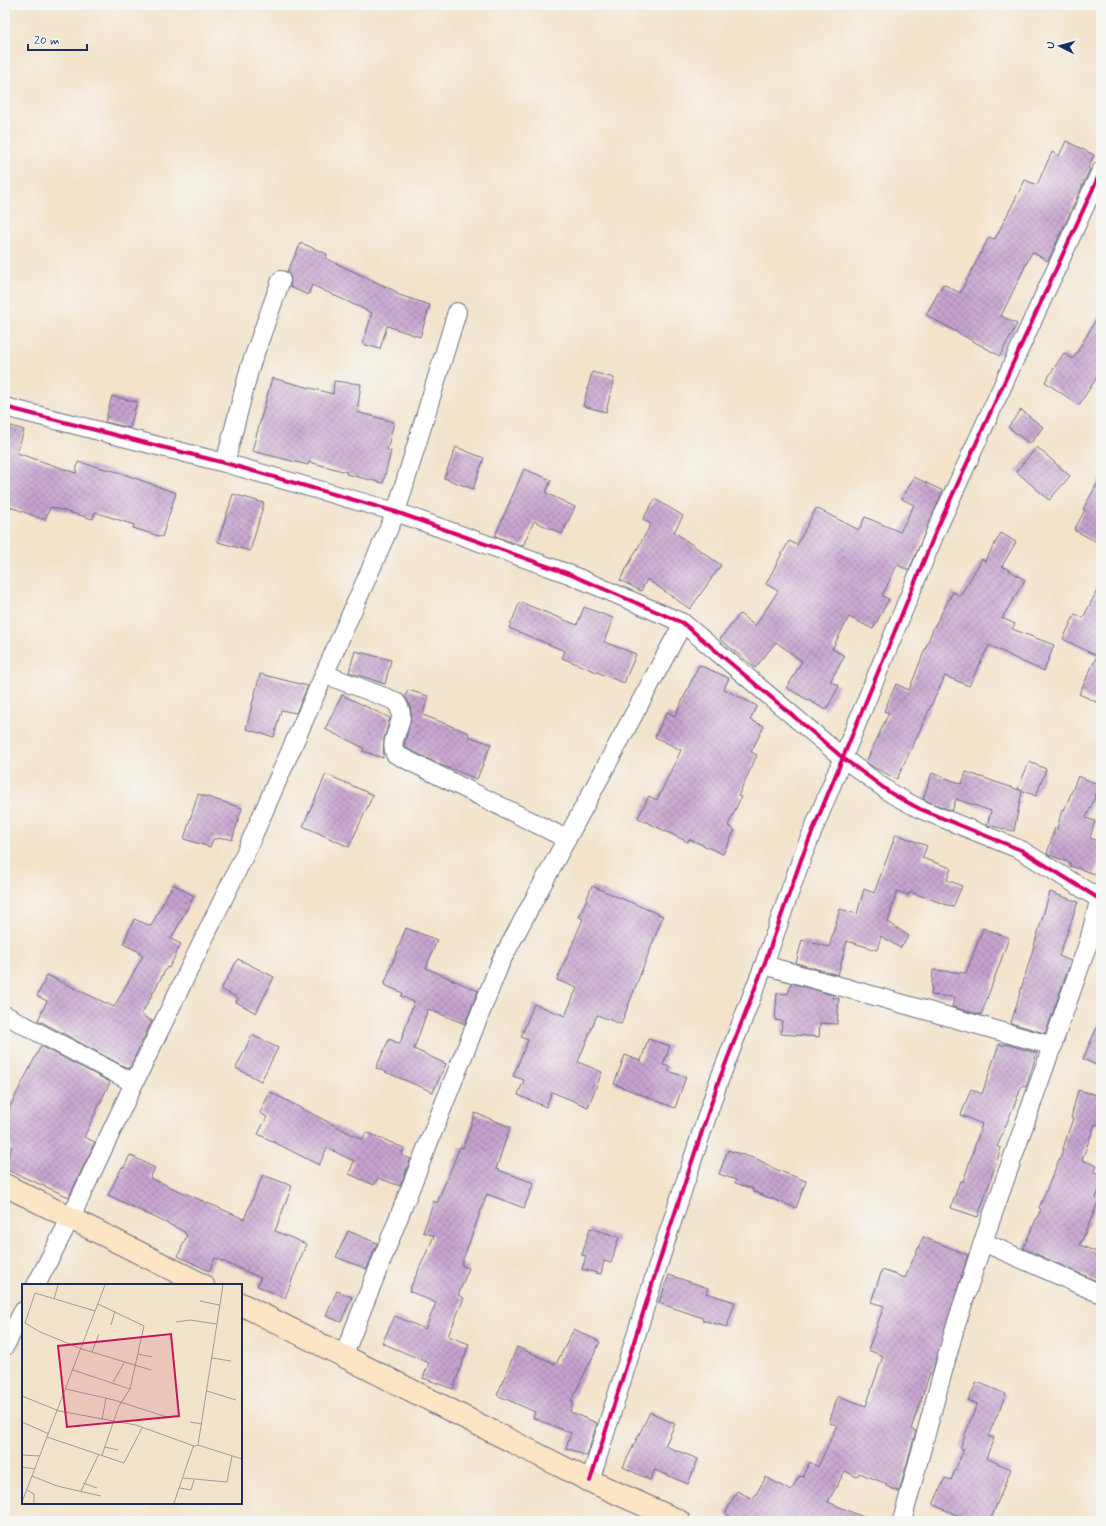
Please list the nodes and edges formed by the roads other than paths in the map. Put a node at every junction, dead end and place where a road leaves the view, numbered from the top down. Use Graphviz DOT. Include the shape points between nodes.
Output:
graph roads {
  1 [pos="1101,172"];
  2 [pos="281,280"];
  3 [pos="457,312"];
  4 [pos="5,408"];
  5 [pos="225,463"];
  6 [pos="396,512"];
  7 [pos="683,623"];
  8 [pos="324,674"];
  9 [pos="843,758"];
  10 [pos="567,839"];
  11 [pos="1101,897"];
  12 [pos="764,965"];
  13 [pos="5,1016"];
  14 [pos="1053,1046"];
  15 [pos="134,1083"];
  16 [pos="5,1184"];
  17 [pos="71,1217"];
  18 [pos="983,1242"];
  19 [pos="37,1284"];
  20 [pos="201,1284"];
  21 [pos="1101,1294"];
  22 [pos="242,1305"];
  23 [pos="22,1313"];
  24 [pos="5,1346"];
  25 [pos="342,1357"];
  26 [pos="590,1481"];
  27 [pos="679,1521"];
  28 [pos="902,1521"];
  1 -- 9 [label="street" via="936,531"];
  2 -- 5 [label="street" via="250,367"];
  3 -- 6 [label="street"];
  4 -- 5 [label="street"];
  5 -- 6 [label="street"];
  6 -- 7 [label="street" via="569,574"];
  6 -- 8 [label="street"];
  7 -- 9 [label="street"];
  7 -- 10 [label="street"];
  8 -- 10 [label="street" via="395,702 402,711 393,744 395,754"];
  8 -- 15 [label="street" via="244,856"];
  9 -- 11 [label="street" via="892,794 920,809 1021,850"];
  9 -- 12 [label="street" via="802,857"];
  10 -- 25 [label="street" via="501,961"];
  11 -- 14 [label="street" via="1089,941"];
  12 -- 14 [label="street"];
  12 -- 26 [label="street" via="716,1090"];
  13 -- 15 [label="street"];
  14 -- 18 [label="street"];
  15 -- 17 [label="street"];
  16 -- 17 [label="street"];
  17 -- 19 [label="street"];
  17 -- 20 [label="street"];
  18 -- 21 [label="street"];
  18 -- 28 [label="street" via="954,1331"];
  22 -- 25 [label="street"];
  23 -- 24 [label="street"];
  25 -- 26 [label="street"];
  26 -- 27 [label="street"];
}
